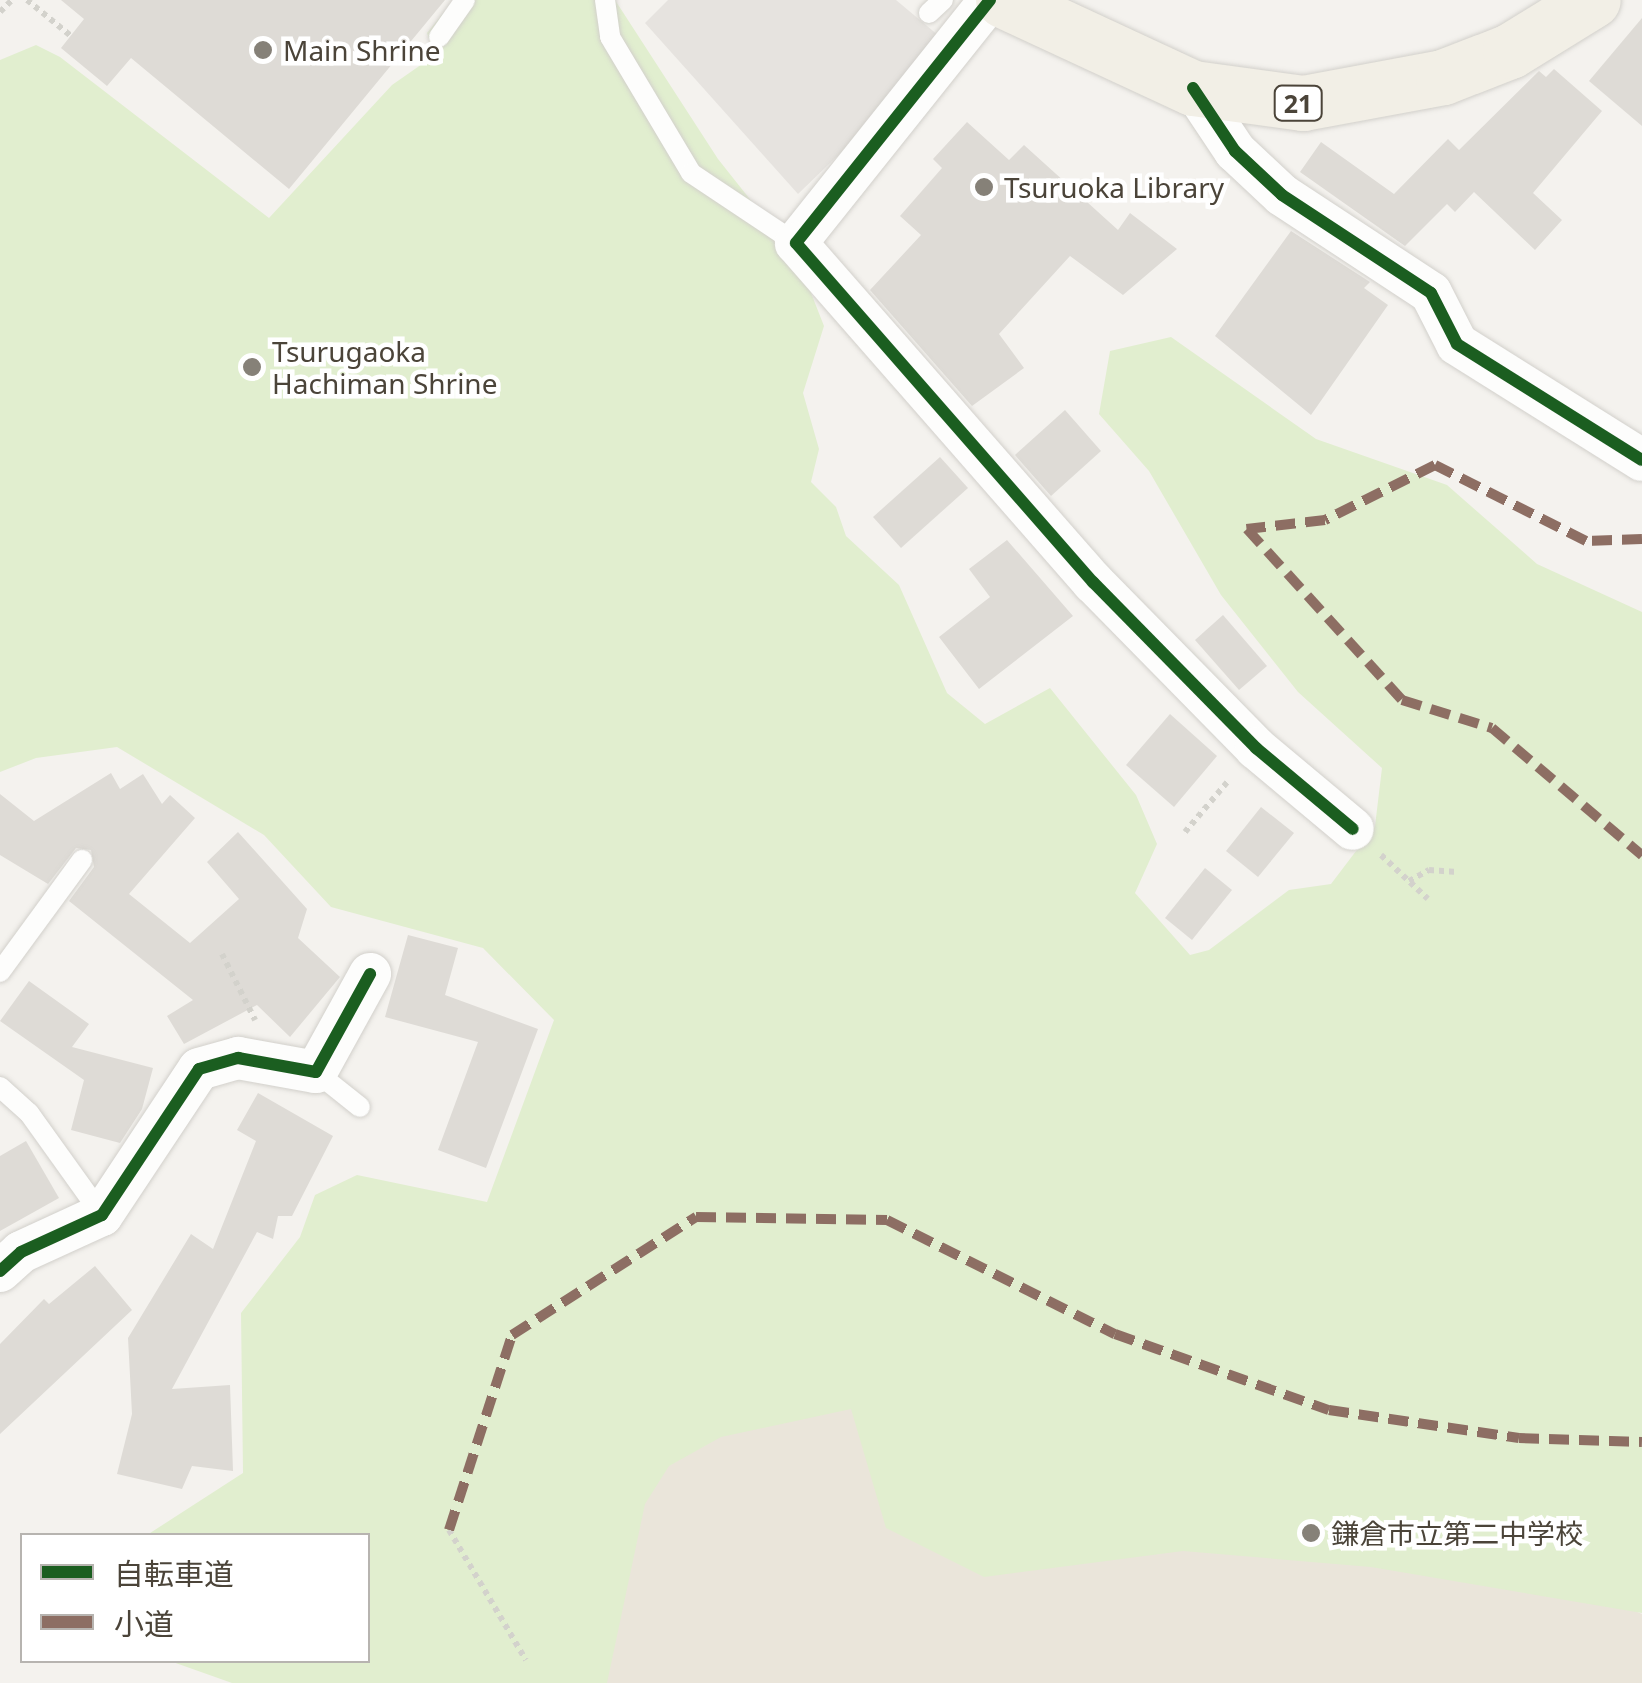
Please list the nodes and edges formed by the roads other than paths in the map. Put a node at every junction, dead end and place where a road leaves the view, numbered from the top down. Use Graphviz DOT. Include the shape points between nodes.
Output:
graph roads {
  1 [pos="465,0"];
  2 [pos="605,0"];
  3 [pos="990,0"];
  4 [pos="1003,0"];
  5 [pos="1593,0"];
  6 [pos="439,37"];
  7 [pos="1193,88"];
  8 [pos="796,243"];
  9 [pos="1642,460"];
  10 [pos="1363,838"];
  11 [pos="82,860"];
  12 [pos="0,972"];
  13 [pos="370,974"];
  14 [pos="316,1072"];
  15 [pos="0,1087"];
  16 [pos="360,1107"];
  17 [pos="102,1215"];
  18 [pos="0,1271"];
  1 -- 6 [label="lane"];
  2 -- 8 [label="lane" via="610,38 691,173"];
  3 -- 8 [label="street"];
  4 -- 7 [label="main road, 21"];
  5 -- 7 [label="main road, 21" via="1510,51 1372,95 1304,103"];
  7 -- 9 [label="street" via="1235,152 1282,195 1431,293 1457,344"];
  8 -- 10 [label="street" via="934,410 1256,748"];
  11 -- 12 [label="lane"];
  13 -- 14 [label="street"];
  14 -- 16 [label="lane"];
  14 -- 17 [label="street" via="254,1060 199,1069"];
  15 -- 17 [label="lane" via="29,1113"];
  17 -- 18 [label="street" via="21,1252"];
}
